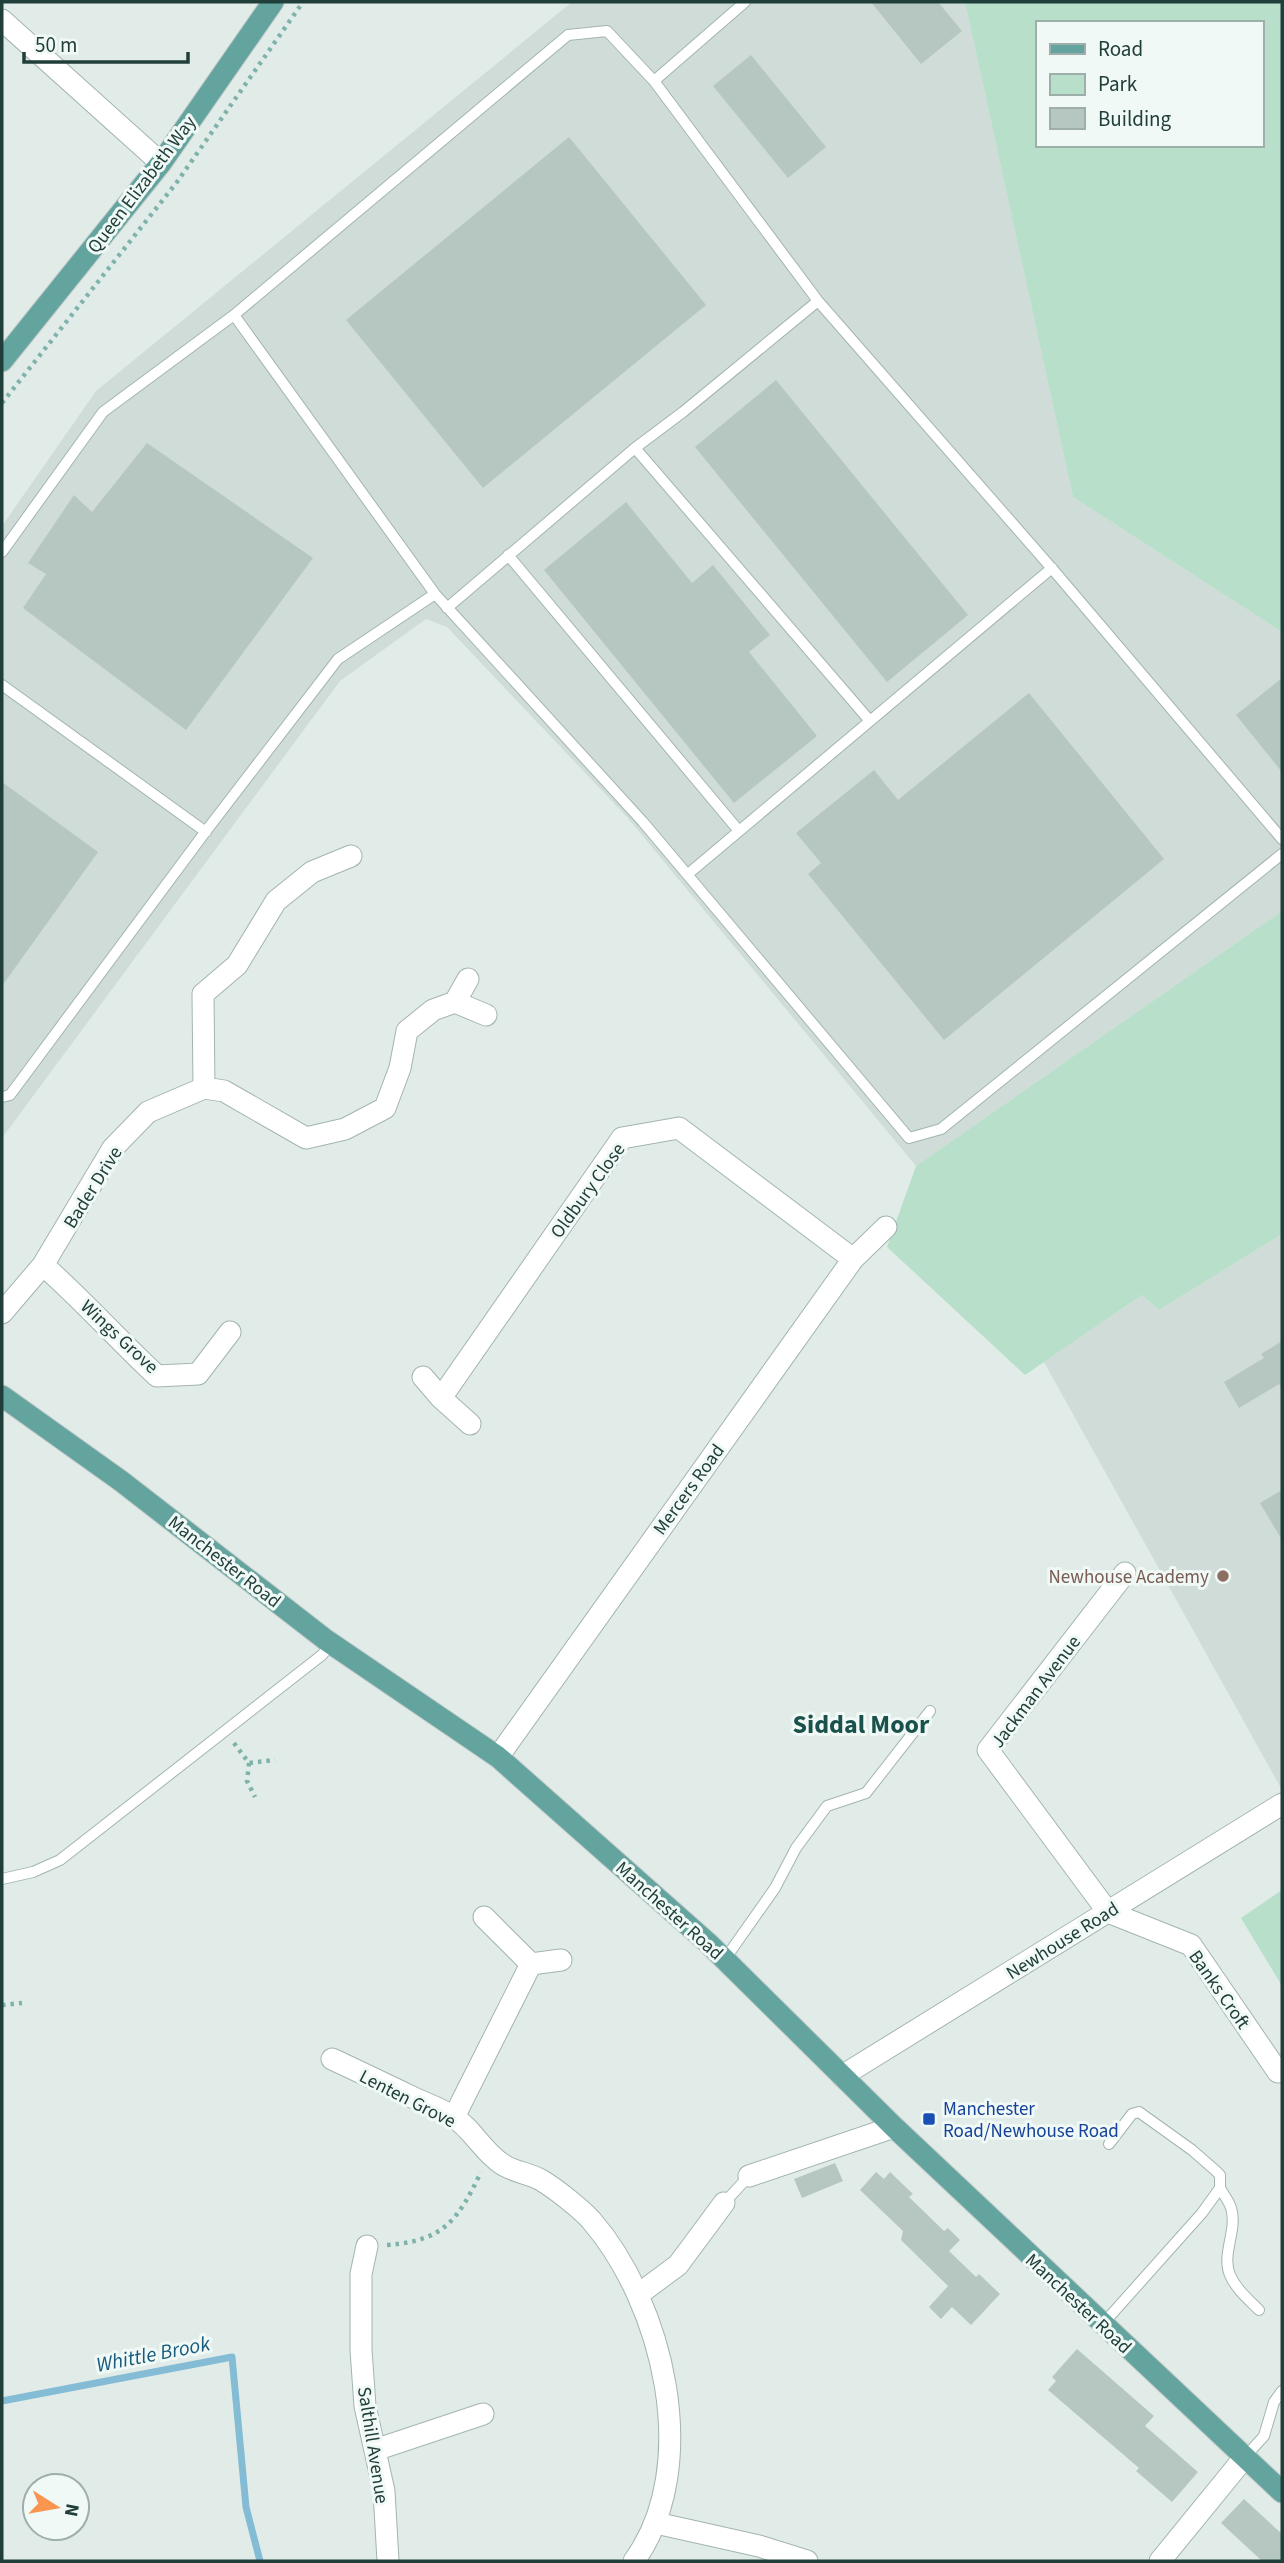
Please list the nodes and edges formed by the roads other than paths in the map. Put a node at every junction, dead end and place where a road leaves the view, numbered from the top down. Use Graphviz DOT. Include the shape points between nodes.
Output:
graph roads {
  1 [pos="273,2"];
  2 [pos="745,2"];
  3 [pos="2,20"];
  4 [pos="654,80"];
  5 [pos="161,163"];
  6 [pos="818,301"];
  7 [pos="234,315"];
  8 [pos="2,361"];
  9 [pos="635,448"];
  10 [pos="2,552"];
  11 [pos="508,555"];
  12 [pos="1052,568"];
  13 [pos="435,594"];
  14 [pos="447,608"];
  15 [pos="2,685"];
  16 [pos="870,721"];
  17 [pos="739,831"];
  18 [pos="206,832"];
  19 [pos="1282,839"];
  20 [pos="1282,855"];
  21 [pos="351,856"];
  22 [pos="688,874"];
  23 [pos="468,979"];
  24 [pos="455,1002"];
  25 [pos="486,1015"];
  26 [pos="204,1088"];
  27 [pos="2,1097"];
  28 [pos="886,1227"];
  29 [pos="853,1259"];
  30 [pos="43,1265"];
  31 [pos="2,1313"];
  32 [pos="230,1332"];
  33 [pos="423,1377"];
  34 [pos="2,1396"];
  35 [pos="442,1398"];
  36 [pos="470,1423"];
  37 [pos="1125,1573"];
  38 [pos="331,1644"];
  39 [pos="930,1711"];
  40 [pos="498,1757"];
  41 [pos="1282,1804"];
  42 [pos="2,1879"];
  43 [pos="1108,1912"];
  44 [pos="484,1917"];
  45 [pos="725,1959"];
  46 [pos="561,1960"];
  47 [pos="531,1964"];
  48 [pos="332,2059"];
  49 [pos="1278,2072"];
  50 [pos="842,2076"];
  51 [pos="454,2117"];
  52 [pos="894,2127"];
  53 [pos="1109,2144"];
  54 [pos="749,2176"];
  55 [pos="1220,2188"];
  56 [pos="724,2203"];
  57 [pos="700,2236"];
  58 [pos="367,2246"];
  59 [pos="718,2249"];
  60 [pos="639,2294"];
  61 [pos="1259,2310"];
  62 [pos="1102,2325"];
  63 [pos="1282,2391"];
  64 [pos="483,2414"];
  65 [pos="375,2450"];
  66 [pos="1244,2458"];
  67 [pos="1282,2492"];
  68 [pos="656,2523"];
  69 [pos="388,2561"];
  70 [pos="634,2561"];
  71 [pos="807,2561"];
  72 [pos="1160,2561"];
  1 -- 5 [label="main road, Queen Elizabeth Way"];
  2 -- 4 [label="lane"];
  3 -- 5 [label="street"];
  4 -- 6 [label="lane"];
  4 -- 7 [label="lane" via="607,31 568,35"];
  5 -- 8 [label="main road, Queen Elizabeth Way"];
  6 -- 9 [label="lane"];
  6 -- 12 [label="lane"];
  7 -- 10 [label="lane" via="103,412"];
  7 -- 13 [label="lane"];
  9 -- 11 [label="lane"];
  9 -- 16 [label="lane"];
  11 -- 14 [label="lane"];
  11 -- 17 [label="lane"];
  12 -- 16 [label="lane"];
  12 -- 19 [label="lane"];
  13 -- 14 [label="lane"];
  13 -- 18 [label="lane" via="338,659"];
  14 -- 22 [label="lane"];
  15 -- 18 [label="lane"];
  16 -- 17 [label="lane"];
  17 -- 22 [label="lane"];
  18 -- 27 [label="lane" via="10,1095"];
  20 -- 22 [label="lane" via="941,1129 909,1138"];
  21 -- 26 [label="street" via="312,872 275,901 237,965 203,994"];
  23 -- 24 [label="street"];
  24 -- 25 [label="street"];
  24 -- 26 [label="street" via="433,1010 407,1031 385,1108 345,1129 306,1138 224,1091"];
  26 -- 30 [label="street, Bader Drive" via="148,1112 113,1148"];
  28 -- 29 [label="street, Mercers Road"];
  29 -- 35 [label="street, Oldbury Close" via="679,1128 622,1138"];
  29 -- 40 [label="street, Mercers Road"];
  30 -- 31 [label="street, Bader Drive"];
  30 -- 32 [label="street, Wings Grove" via="157,1376 198,1374"];
  33 -- 35 [label="street"];
  34 -- 38 [label="main road, Manchester Road" via="121,1480"];
  35 -- 36 [label="street"];
  37 -- 43 [label="street, Jackman Avenue" via="988,1750"];
  38 -- 40 [label="main road, Manchester Road"];
  38 -- 42 [label="lane" via="60,1860"];
  39 -- 45 [label="lane" via="866,1793 827,1806"];
  40 -- 45 [label="main road, Manchester Road"];
  41 -- 43 [label="street, Newhouse Road"];
  43 -- 49 [label="street, Banks Croft" via="1191,1945"];
  43 -- 50 [label="street, Newhouse Road"];
  44 -- 47 [label="street"];
  45 -- 50 [label="main road, Manchester Road"];
  46 -- 47 [label="street"];
  47 -- 51 [label="street"];
  48 -- 51 [label="street, Lenten Grove"];
  50 -- 52 [label="main road, Manchester Road"];
  51 -- 60 [label="street, Lenten Grove" via="502,2164 541,2179 589,2218"];
  52 -- 54 [label="street"];
  52 -- 62 [label="main road, Manchester Road"];
  53 -- 55 [label="lane" via="1132,2114 1139,2112 1216,2171"];
  54 -- 56 [label="lane"];
  55 -- 61 [label="lane" via="1231,2208 1229,2273"];
  55 -- 62 [label="lane"];
  56 -- 57 [label="street"];
  57 -- 59 [label="street"];
  57 -- 60 [label="street" via="678,2265"];
  58 -- 65 [label="street, Salthill Avenue" via="361,2274 361,2350 365,2406"];
  60 -- 68 [label="street, Lenten Grove" via="669,2410 670,2454"];
  62 -- 66 [label="main road, Manchester Road"];
  63 -- 66 [label="lane" via="1264,2436"];
  64 -- 65 [label="street"];
  65 -- 69 [label="street, Salthill Avenue" via="384,2491"];
  66 -- 67 [label="main road, Manchester Road"];
  66 -- 72 [label="street"];
  68 -- 70 [label="street, Lenten Grove"];
  68 -- 71 [label="street"];
}
